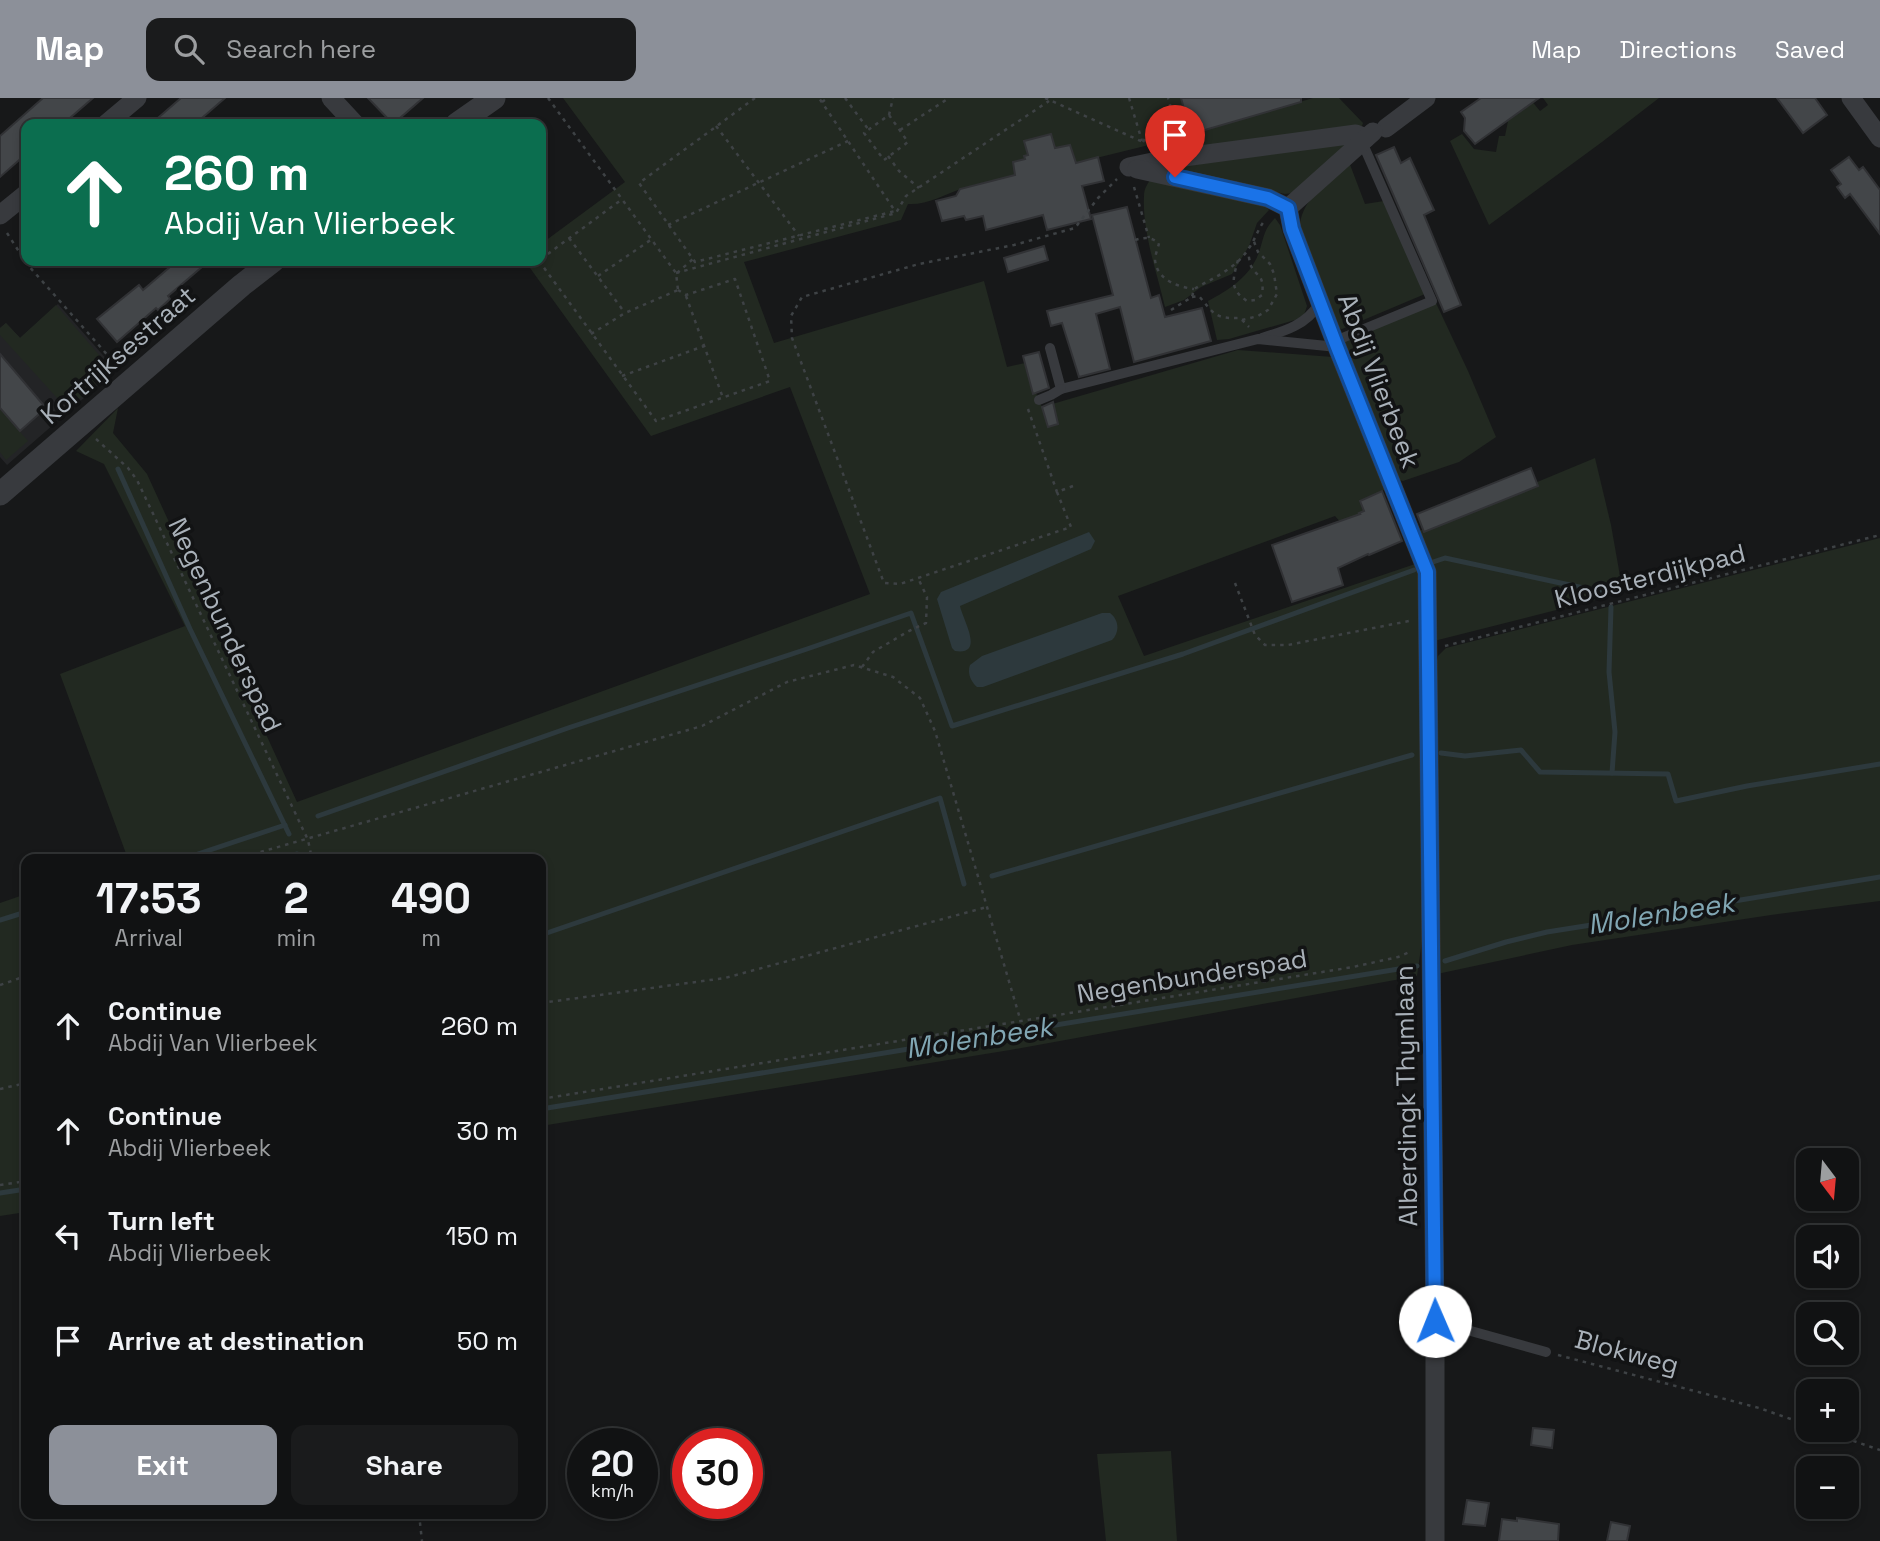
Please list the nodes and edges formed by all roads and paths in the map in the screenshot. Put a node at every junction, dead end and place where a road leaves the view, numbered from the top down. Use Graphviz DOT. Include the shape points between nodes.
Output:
graph roads {
  1 [pos="137,98"];
  2 [pos="331,98"];
  3 [pos="494,98"];
  4 [pos="548,98"];
  5 [pos="755,98"];
  6 [pos="819,98"];
  7 [pos="828,98"];
  8 [pos="845,98"];
  9 [pos="893,98"];
  10 [pos="949,98"];
  11 [pos="1045,98"];
  12 [pos="1129,98"];
  13 [pos="1168,98"];
  14 [pos="1426,98"];
  15 [pos="1851,98"];
  16 [pos="1049,101"];
  17 [pos="822,102"];
  18 [pos="889,115"];
  19 [pos="112,119"];
  20 [pos="350,119"];
  21 [pos="464,119"];
  22 [pos="716,126"];
  23 [pos="869,130"];
  24 [pos="900,130"];
  25 [pos="1372,135"];
  26 [pos="1880,138"];
  27 [pos="848,141"];
  28 [pos="1143,142"];
  29 [pos="888,156"];
  30 [pos="1129,167"];
  31 [pos="759,183"];
  32 [pos="919,188"];
  33 [pos="21,200"];
  34 [pos="621,200"];
  35 [pos="1288,208"];
  36 [pos="2,221"];
  37 [pos="668,225"];
  38 [pos="799,236"];
  39 [pos="1149,238"];
  40 [pos="569,239"];
  41 [pos="652,239"];
  42 [pos="1253,239"];
  43 [pos="1135,240"];
  44 [pos="1248,250"];
  45 [pos="21,255"];
  46 [pos="546,256"];
  47 [pos="693,259"];
  48 [pos="1238,260"];
  49 [pos="28,266"];
  50 [pos="267,266"];
  51 [pos="544,266"];
  52 [pos="676,273"];
  53 [pos="598,276"];
  54 [pos="1194,289"];
  55 [pos="678,290"];
  56 [pos="686,295"];
  57 [pos="1192,297"];
  58 [pos="1320,303"];
  59 [pos="1171,310"];
  60 [pos="625,313"];
  61 [pos="1242,320"];
  62 [pos="591,334"];
  63 [pos="1258,339"];
  64 [pos="1336,344"];
  65 [pos="704,346"];
  66 [pos="1050,348"];
  67 [pos="622,376"];
  68 [pos="130,380"];
  69 [pos="1061,389"];
  70 [pos="723,398"];
  71 [pos="1039,400"];
  72 [pos="80,424"];
  73 [pos="1073,486"];
  74 [pos="1057,492"];
  75 [pos="0,494"];
  76 [pos="1880,535"];
  77 [pos="1427,572"];
  78 [pos="918,578"];
  79 [pos="1236,583"];
  80 [pos="1428,626"];
  81 [pos="1428,651"];
  82 [pos="862,667"];
  83 [pos="308,840"];
  84 [pos="255,854"];
  85 [pos="311,854"];
  86 [pos="987,906"];
  87 [pos="1431,941"];
  88 [pos="21,978"];
  89 [pos="0,985"];
  90 [pos="546,1002"];
  91 [pos="1021,1022"];
  92 [pos="21,1084"];
  93 [pos="0,1089"];
  94 [pos="546,1098"];
  95 [pos="21,1182"];
  96 [pos="0,1185"];
  97 [pos="1435,1321"];
  98 [pos="1546,1352"];
  99 [pos="1796,1421"];
  100 [pos="1856,1442"];
  101 [pos="1880,1450"];
  102 [pos="420,1519"];
  103 [pos="422,1541"];
  104 [pos="1435,1541"];
  1 -- 19 [label="street"];
  2 -- 20 [label="street"];
  3 -- 21 [label="street"];
  4 -- 34 [label="path"];
  5 -- 22 [label="path"];
  6 -- 17 [label="path"];
  7 -- 17 [label="path"];
  8 -- 23 [label="path"];
  9 -- 18 [label="path"];
  10 -- 24 [label="path"];
  11 -- 16 [label="path"];
  12 -- 28 [label="path"];
  13 -- 28 [label="path" via="1177,128"];
  14 -- 25 [label="street"];
  15 -- 26 [label="street"];
  16 -- 28 [label="path"];
  16 -- 32 [label="path"];
  17 -- 27 [label="path"];
  18 -- 23 [label="path"];
  18 -- 24 [label="path"];
  22 -- 31 [label="path"];
  22 -- 37 [label="path" via="639,183"];
  23 -- 29 [label="path" via="864,134 884,160"];
  24 -- 29 [label="path" via="908,142"];
  25 -- 30 [label="street"];
  25 -- 35 [label="street"];
  25 -- 64 [label="lane" via="1432,301"];
  27 -- 31 [label="path"];
  27 -- 38 [label="path" via="895,211"];
  29 -- 32 [label="path"];
  30 -- 35 [label="street" via="1268,198"];
  30 -- 39 [label="path"];
  30 -- 78 [label="path" via="1075,228 802,297 791,316 792,338 884,583"];
  31 -- 37 [label="path"];
  31 -- 38 [label="path"];
  32 -- 52 [label="path" via="906,196 896,213"];
  33 -- 36 [label="street"];
  34 -- 40 [label="path"];
  34 -- 41 [label="path"];
  35 -- 42 [label="path" via="1272,214"];
  35 -- 58 [label="street, Abdij Vlierbeek"];
  36 -- 45 [label="path"];
  37 -- 47 [label="path"];
  38 -- 47 [label="path"];
  39 -- 43 [label="path"];
  39 -- 54 [label="path" via="1159,243 1155,260 1167,281"];
  40 -- 46 [label="path"];
  40 -- 53 [label="path"];
  41 -- 52 [label="path"];
  41 -- 53 [label="path"];
  42 -- 44 [label="path"];
  42 -- 61 [label="path" via="1270,264 1277,294 1268,310"];
  44 -- 48 [label="path"];
  44 -- 48 [label="path" via="1250,265 1261,276 1263,286 1262,295 1255,300 1237,295 1234,277"];
  47 -- 52 [label="path"];
  48 -- 54 [label="path"];
  49 -- 68 [label="path"];
  50 -- 68 [label="street, Kortrijksestraat"];
  51 -- 62 [label="path"];
  52 -- 55 [label="path"];
  53 -- 60 [label="path"];
  54 -- 57 [label="path"];
  55 -- 56 [label="path"];
  55 -- 60 [label="path"];
  56 -- 65 [label="path"];
  56 -- 70 [label="path" via="735,279 770,381"];
  57 -- 59 [label="path"];
  57 -- 61 [label="path" via="1199,296 1215,315"];
  58 -- 63 [label="lane" via="1312,315 1292,328"];
  58 -- 64 [label="street, Abdij Vlierbeek"];
  60 -- 62 [label="path"];
  61 -- 63 [label="path"];
  62 -- 67 [label="path"];
  63 -- 64 [label="lane"];
  63 -- 69 [label="lane"];
  64 -- 77 [label="street, Abdij Vlierbeek"];
  65 -- 67 [label="path"];
  65 -- 70 [label="path"];
  66 -- 69 [label="lane"];
  67 -- 70 [label="path" via="656,421"];
  68 -- 72 [label="street, Kortrijksestraat"];
  69 -- 71 [label="lane"];
  71 -- 74 [label="path" via="1026,404"];
  72 -- 75 [label="street, Kortrijksestraat"];
  72 -- 83 [label="path, Negenbunderspad" via="137,480"];
  73 -- 74 [label="path"];
  74 -- 78 [label="path" via="1071,527"];
  76 -- 81 [label="path, Kloosterdijkpad"];
  77 -- 80 [label="street, Alberdingk Thymlaan"];
  78 -- 82 [label="path" via="926,597 926,624 873,652"];
  79 -- 80 [label="path" via="1255,635 1265,645 1288,645 1411,620"];
  80 -- 81 [label="street, Alberdingk Thymlaan"];
  81 -- 87 [label="street, Alberdingk Thymlaan"];
  82 -- 83 [label="path" via="787,682 702,726"];
  82 -- 86 [label="path" via="893,677 920,698 935,731"];
  83 -- 84 [label="path"];
  83 -- 85 [label="path, Negenbunderspad"];
  86 -- 90 [label="path" via="725,978"];
  86 -- 91 [label="path"];
  87 -- 91 [label="path, Negenbunderspad" via="1398,957 1353,967"];
  87 -- 97 [label="street, Alberdingk Thymlaan"];
  88 -- 89 [label="path"];
  91 -- 94 [label="path, Negenbunderspad"];
  92 -- 93 [label="path"];
  95 -- 96 [label="path"];
  97 -- 98 [label="lane, Blokweg"];
  97 -- 104 [label="street, Alberdingk Thymlaan"];
  98 -- 99 [label="path, Blokweg"];
  100 -- 101 [label="path"];
  102 -- 103 [label="path"];
}
